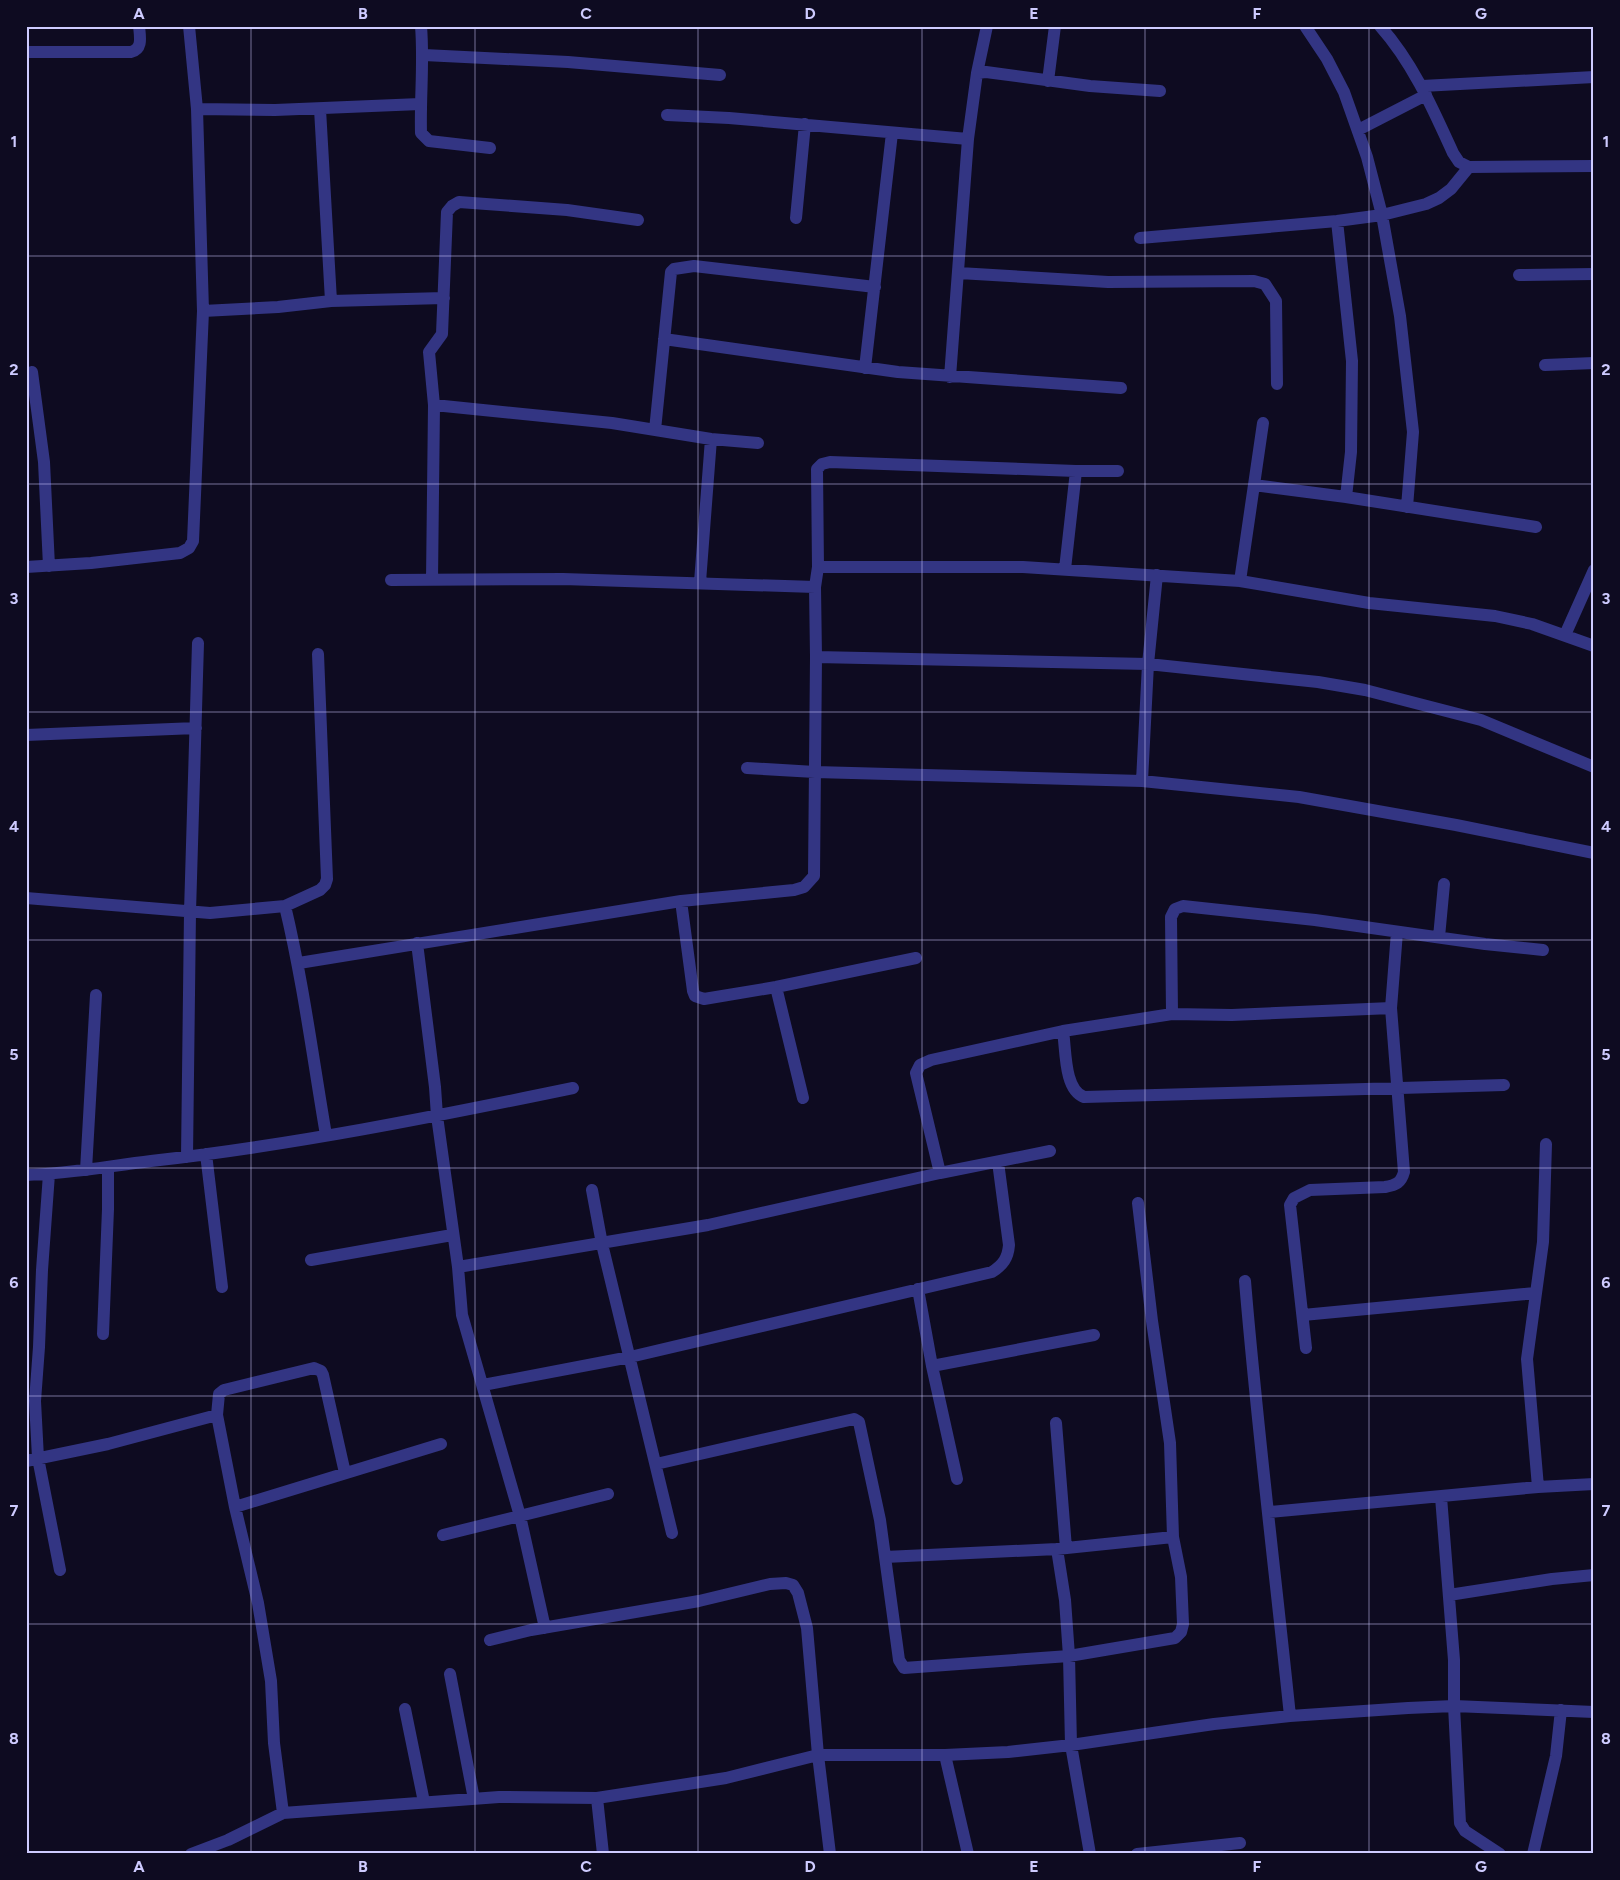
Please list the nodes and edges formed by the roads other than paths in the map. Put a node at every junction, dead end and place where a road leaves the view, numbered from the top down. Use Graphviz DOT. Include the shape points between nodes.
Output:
graph roads {
  1 [pos="140,26"];
  2 [pos="190,26"];
  3 [pos="421,26"];
  4 [pos="986,26"];
  5 [pos="1056,26"];
  6 [pos="1305,26"];
  7 [pos="1380,26"];
  8 [pos="26,52"];
  9 [pos="424,56"];
  10 [pos="977,73"];
  11 [pos="720,75"];
  12 [pos="1594,77"];
  13 [pos="1048,81"];
  14 [pos="1160,90"];
  15 [pos="1424,90"];
  16 [pos="420,104"];
  17 [pos="197,109"];
  18 [pos="320,109"];
  19 [pos="667,115"];
  20 [pos="806,124"];
  21 [pos="1358,130"];
  22 [pos="892,133"];
  23 [pos="968,139"];
  24 [pos="490,148"];
  25 [pos="1594,166"];
  26 [pos="1469,167"];
  27 [pos="1382,215"];
  28 [pos="796,218"];
  29 [pos="638,220"];
  30 [pos="1337,221"];
  31 [pos="1140,238"];
  32 [pos="959,273"];
  33 [pos="1594,274"];
  34 [pos="1519,276"];
  35 [pos="875,287"];
  36 [pos="444,298"];
  37 [pos="331,301"];
  38 [pos="203,311"];
  39 [pos="664,339"];
  40 [pos="1594,363"];
  41 [pos="1545,365"];
  42 [pos="865,368"];
  43 [pos="32,372"];
  44 [pos="950,377"];
  45 [pos="1277,384"];
  46 [pos="1121,388"];
  47 [pos="434,406"];
  48 [pos="1263,423"];
  49 [pos="655,430"];
  50 [pos="711,439"];
  51 [pos="758,443"];
  52 [pos="1076,471"];
  53 [pos="1118,471"];
  54 [pos="1254,485"];
  55 [pos="1346,497"];
  56 [pos="1407,507"];
  57 [pos="1536,527"];
  58 [pos="49,566"];
  59 [pos="26,567"];
  60 [pos="818,567"];
  61 [pos="1065,569"];
  62 [pos="1594,570"];
  63 [pos="1157,575"];
  64 [pos="391,580"];
  65 [pos="432,580"];
  66 [pos="1240,581"];
  67 [pos="700,582"];
  68 [pos="815,587"];
  69 [pos="1565,635"];
  70 [pos="198,643"];
  71 [pos="1594,646"];
  72 [pos="318,654"];
  73 [pos="816,657"];
  74 [pos="1148,664"];
  75 [pos="196,728"];
  76 [pos="26,735"];
  77 [pos="1594,767"];
  78 [pos="747,768"];
  79 [pos="815,772"];
  80 [pos="1142,781"];
  81 [pos="1594,853"];
  82 [pos="1444,884"];
  83 [pos="26,898"];
  84 [pos="681,901"];
  85 [pos="285,906"];
  86 [pos="190,912"];
  87 [pos="1397,932"];
  88 [pos="1438,938"];
  89 [pos="417,943"];
  90 [pos="1544,950"];
  91 [pos="916,958"];
  92 [pos="299,963"];
  93 [pos="776,987"];
  94 [pos="96,995"];
  95 [pos="1391,1008"];
  96 [pos="1172,1014"];
  97 [pos="1063,1031"];
  98 [pos="1504,1085"];
  99 [pos="573,1088"];
  100 [pos="1398,1088"];
  101 [pos="803,1098"];
  102 [pos="436,1116"];
  103 [pos="326,1135"];
  104 [pos="1546,1144"];
  105 [pos="1050,1151"];
  106 [pos="206,1154"];
  107 [pos="187,1157"];
  108 [pos="998,1162"];
  109 [pos="108,1166"];
  110 [pos="86,1170"];
  111 [pos="940,1173"];
  112 [pos="49,1174"];
  113 [pos="26,1175"];
  114 [pos="592,1190"];
  115 [pos="1138,1203"];
  116 [pos="452,1235"];
  117 [pos="602,1244"];
  118 [pos="311,1260"];
  119 [pos="458,1267"];
  120 [pos="1245,1281"];
  121 [pos="222,1287"];
  122 [pos="918,1289"];
  123 [pos="1535,1293"];
  124 [pos="1302,1315"];
  125 [pos="103,1334"];
  126 [pos="1094,1335"];
  127 [pos="1306,1348"];
  128 [pos="630,1357"];
  129 [pos="932,1366"];
  130 [pos="483,1385"];
  131 [pos="217,1415"];
  132 [pos="1056,1423"];
  133 [pos="441,1444"];
  134 [pos="32,1460"];
  135 [pos="656,1464"];
  136 [pos="345,1473"];
  137 [pos="957,1479"];
  138 [pos="1594,1484"];
  139 [pos="1538,1487"];
  140 [pos="608,1494"];
  141 [pos="1440,1497"];
  142 [pos="235,1507"];
  143 [pos="1269,1512"];
  144 [pos="520,1516"];
  145 [pos="672,1533"];
  146 [pos="443,1535"];
  147 [pos="1173,1537"];
  148 [pos="1061,1549"];
  149 [pos="885,1557"];
  150 [pos="60,1570"];
  151 [pos="1594,1575"];
  152 [pos="1449,1595"];
  153 [pos="545,1628"];
  154 [pos="490,1640"];
  155 [pos="1069,1656"];
  156 [pos="450,1674"];
  157 [pos="1454,1706"];
  158 [pos="405,1709"];
  159 [pos="1561,1710"];
  160 [pos="1594,1712"];
  161 [pos="1290,1716"];
  162 [pos="1071,1745"];
  163 [pos="818,1755"];
  164 [pos="945,1755"];
  165 [pos="597,1798"];
  166 [pos="474,1799"];
  167 [pos="424,1802"];
  168 [pos="283,1813"];
  169 [pos="1240,1843"];
  170 [pos="191,1854"];
  171 [pos="603,1854"];
  172 [pos="830,1854"];
  173 [pos="968,1854"];
  174 [pos="1090,1854"];
  175 [pos="1137,1854"];
  176 [pos="1500,1854"];
  177 [pos="1533,1854"];
  1 -- 8 [label="street" via="137,51"];
  2 -- 17 [label="street"];
  3 -- 9 [label="street"];
  4 -- 10 [label="street"];
  5 -- 13 [label="street"];
  6 -- 21 [label="street" via="1344,92"];
  7 -- 15 [label="street"];
  9 -- 11 [label="street" via="568,62"];
  9 -- 16 [label="street"];
  10 -- 13 [label="street"];
  10 -- 23 [label="street"];
  12 -- 15 [label="street"];
  13 -- 14 [label="street"];
  15 -- 21 [label="street"];
  15 -- 26 [label="street" via="1453,153"];
  16 -- 18 [label="street"];
  16 -- 24 [label="street" via="421,133 429,141"];
  17 -- 18 [label="street"];
  17 -- 38 [label="street"];
  18 -- 37 [label="street"];
  19 -- 20 [label="street"];
  20 -- 22 [label="street"];
  20 -- 28 [label="street"];
  21 -- 27 [label="street"];
  22 -- 23 [label="street"];
  22 -- 35 [label="street"];
  23 -- 32 [label="street"];
  25 -- 26 [label="street"];
  26 -- 27 [label="street" via="1439,198"];
  27 -- 30 [label="street"];
  27 -- 56 [label="street" via="1400,316 1413,432"];
  29 -- 36 [label="street" via="567,210 460,202 447,212"];
  30 -- 31 [label="street"];
  30 -- 55 [label="street" via="1352,361 1351,452"];
  32 -- 44 [label="street"];
  32 -- 45 [label="street" via="1108,282 1254,281 1265,284 1276,301"];
  33 -- 34 [label="street"];
  35 -- 39 [label="street" via="694,266 674,269 671,272"];
  35 -- 42 [label="street"];
  36 -- 37 [label="street"];
  36 -- 47 [label="street" via="442,334 429,352"];
  37 -- 38 [label="street"];
  38 -- 58 [label="street" via="193,541 189,548 180,553"];
  39 -- 42 [label="street"];
  39 -- 49 [label="street"];
  40 -- 41 [label="street"];
  42 -- 44 [label="street"];
  43 -- 58 [label="street" via="44,462"];
  44 -- 46 [label="street"];
  47 -- 49 [label="street"];
  47 -- 65 [label="street"];
  48 -- 54 [label="street"];
  49 -- 50 [label="street"];
  50 -- 51 [label="street"];
  50 -- 67 [label="street"];
  52 -- 53 [label="street"];
  52 -- 60 [label="street" via="822,464 817,469"];
  52 -- 61 [label="street"];
  54 -- 55 [label="street"];
  54 -- 66 [label="street"];
  55 -- 56 [label="street"];
  56 -- 57 [label="street"];
  58 -- 59 [label="street"];
  60 -- 61 [label="street"];
  60 -- 68 [label="street"];
  61 -- 63 [label="street"];
  62 -- 69 [label="street"];
  63 -- 66 [label="street"];
  63 -- 74 [label="street"];
  64 -- 65 [label="street"];
  65 -- 67 [label="street" via="563,578"];
  66 -- 69 [label="street" via="1370,603 1495,616"];
  67 -- 68 [label="street"];
  68 -- 73 [label="street"];
  69 -- 71 [label="street"];
  70 -- 75 [label="street"];
  72 -- 85 [label="street" via="327,879 320,890"];
  73 -- 74 [label="street"];
  73 -- 79 [label="street"];
  74 -- 77 [label="street" via="1365,690 1481,720"];
  74 -- 80 [label="street"];
  75 -- 76 [label="street"];
  75 -- 86 [label="street"];
  78 -- 79 [label="street"];
  79 -- 80 [label="street"];
  79 -- 84 [label="street" via="814,876 804,888"];
  80 -- 81 [label="street" via="1299,797"];
  82 -- 88 [label="street"];
  83 -- 86 [label="street"];
  84 -- 89 [label="street"];
  84 -- 93 [label="street" via="695,996 704,998"];
  85 -- 86 [label="street"];
  85 -- 92 [label="street"];
  86 -- 107 [label="street"];
  87 -- 88 [label="street"];
  87 -- 95 [label="street"];
  87 -- 96 [label="street" via="1183,906 1175,909 1171,917"];
  88 -- 90 [label="street"];
  89 -- 92 [label="street"];
  89 -- 102 [label="street"];
  91 -- 93 [label="street"];
  92 -- 103 [label="street"];
  93 -- 101 [label="street"];
  94 -- 110 [label="street"];
  95 -- 96 [label="street" via="1232,1015"];
  95 -- 100 [label="street"];
  96 -- 97 [label="street"];
  97 -- 100 [label="street" via="1069,1081 1078,1095 1084,1097"];
  97 -- 111 [label="street" via="920,1065 916,1073"];
  98 -- 100 [label="street"];
  99 -- 102 [label="street"];
  100 -- 124 [label="street" via="1402,1180 1385,1187 1310,1190 1294,1198 1290,1205"];
  102 -- 103 [label="street"];
  102 -- 116 [label="street"];
  103 -- 106 [label="street"];
  104 -- 123 [label="street" via="1543,1242"];
  105 -- 108 [label="street"];
  106 -- 107 [label="street"];
  106 -- 121 [label="street"];
  107 -- 109 [label="street"];
  108 -- 111 [label="street"];
  108 -- 122 [label="street" via="1008,1255 992,1272"];
  109 -- 110 [label="street"];
  109 -- 125 [label="street"];
  110 -- 112 [label="street"];
  111 -- 117 [label="street" via="732,1220"];
  112 -- 113 [label="street"];
  112 -- 134 [label="street"];
  114 -- 117 [label="street"];
  115 -- 147 [label="street" via="1170,1443"];
  116 -- 118 [label="street"];
  116 -- 119 [label="street"];
  117 -- 119 [label="street"];
  117 -- 128 [label="street"];
  119 -- 130 [label="street" via="464,1322"];
  120 -- 143 [label="street"];
  122 -- 128 [label="street"];
  122 -- 129 [label="street"];
  123 -- 124 [label="street"];
  123 -- 139 [label="street" via="1527,1359"];
  124 -- 127 [label="street"];
  126 -- 129 [label="street"];
  128 -- 130 [label="street"];
  128 -- 135 [label="street"];
  129 -- 137 [label="street"];
  130 -- 144 [label="street"];
  131 -- 134 [label="street"];
  131 -- 136 [label="street" via="218,1397 224,1390 317,1369 323,1375"];
  131 -- 142 [label="street"];
  132 -- 148 [label="street"];
  133 -- 136 [label="street"];
  134 -- 150 [label="street"];
  135 -- 145 [label="street"];
  135 -- 149 [label="street" via="854,1419 862,1430"];
  136 -- 142 [label="street"];
  138 -- 139 [label="street"];
  139 -- 141 [label="street"];
  140 -- 144 [label="street"];
  141 -- 143 [label="street"];
  141 -- 152 [label="street"];
  142 -- 168 [label="street" via="258,1603 271,1681 274,1743"];
  143 -- 161 [label="street"];
  144 -- 146 [label="street"];
  144 -- 153 [label="street"];
  147 -- 148 [label="street"];
  147 -- 155 [label="street" via="1181,1577 1181,1632 1168,1641"];
  148 -- 149 [label="street"];
  148 -- 155 [label="street"];
  149 -- 155 [label="street" via="899,1660 904,1668"];
  151 -- 152 [label="street"];
  152 -- 157 [label="street"];
  153 -- 154 [label="street"];
  153 -- 163 [label="street" via="699,1601 770,1584 793,1585 807,1628"];
  155 -- 162 [label="street"];
  156 -- 166 [label="street"];
  157 -- 159 [label="street"];
  157 -- 161 [label="street"];
  157 -- 176 [label="street" via="1460,1823"];
  158 -- 167 [label="street"];
  159 -- 160 [label="street"];
  159 -- 177 [label="street" via="1556,1756"];
  161 -- 162 [label="street"];
  162 -- 164 [label="street"];
  162 -- 174 [label="street"];
  163 -- 164 [label="street"];
  163 -- 165 [label="street" via="726,1778"];
  163 -- 172 [label="street"];
  164 -- 173 [label="street"];
  165 -- 166 [label="street"];
  165 -- 171 [label="street"];
  166 -- 167 [label="street"];
  167 -- 168 [label="street"];
  168 -- 170 [label="street"];
  169 -- 175 [label="street"];
}
